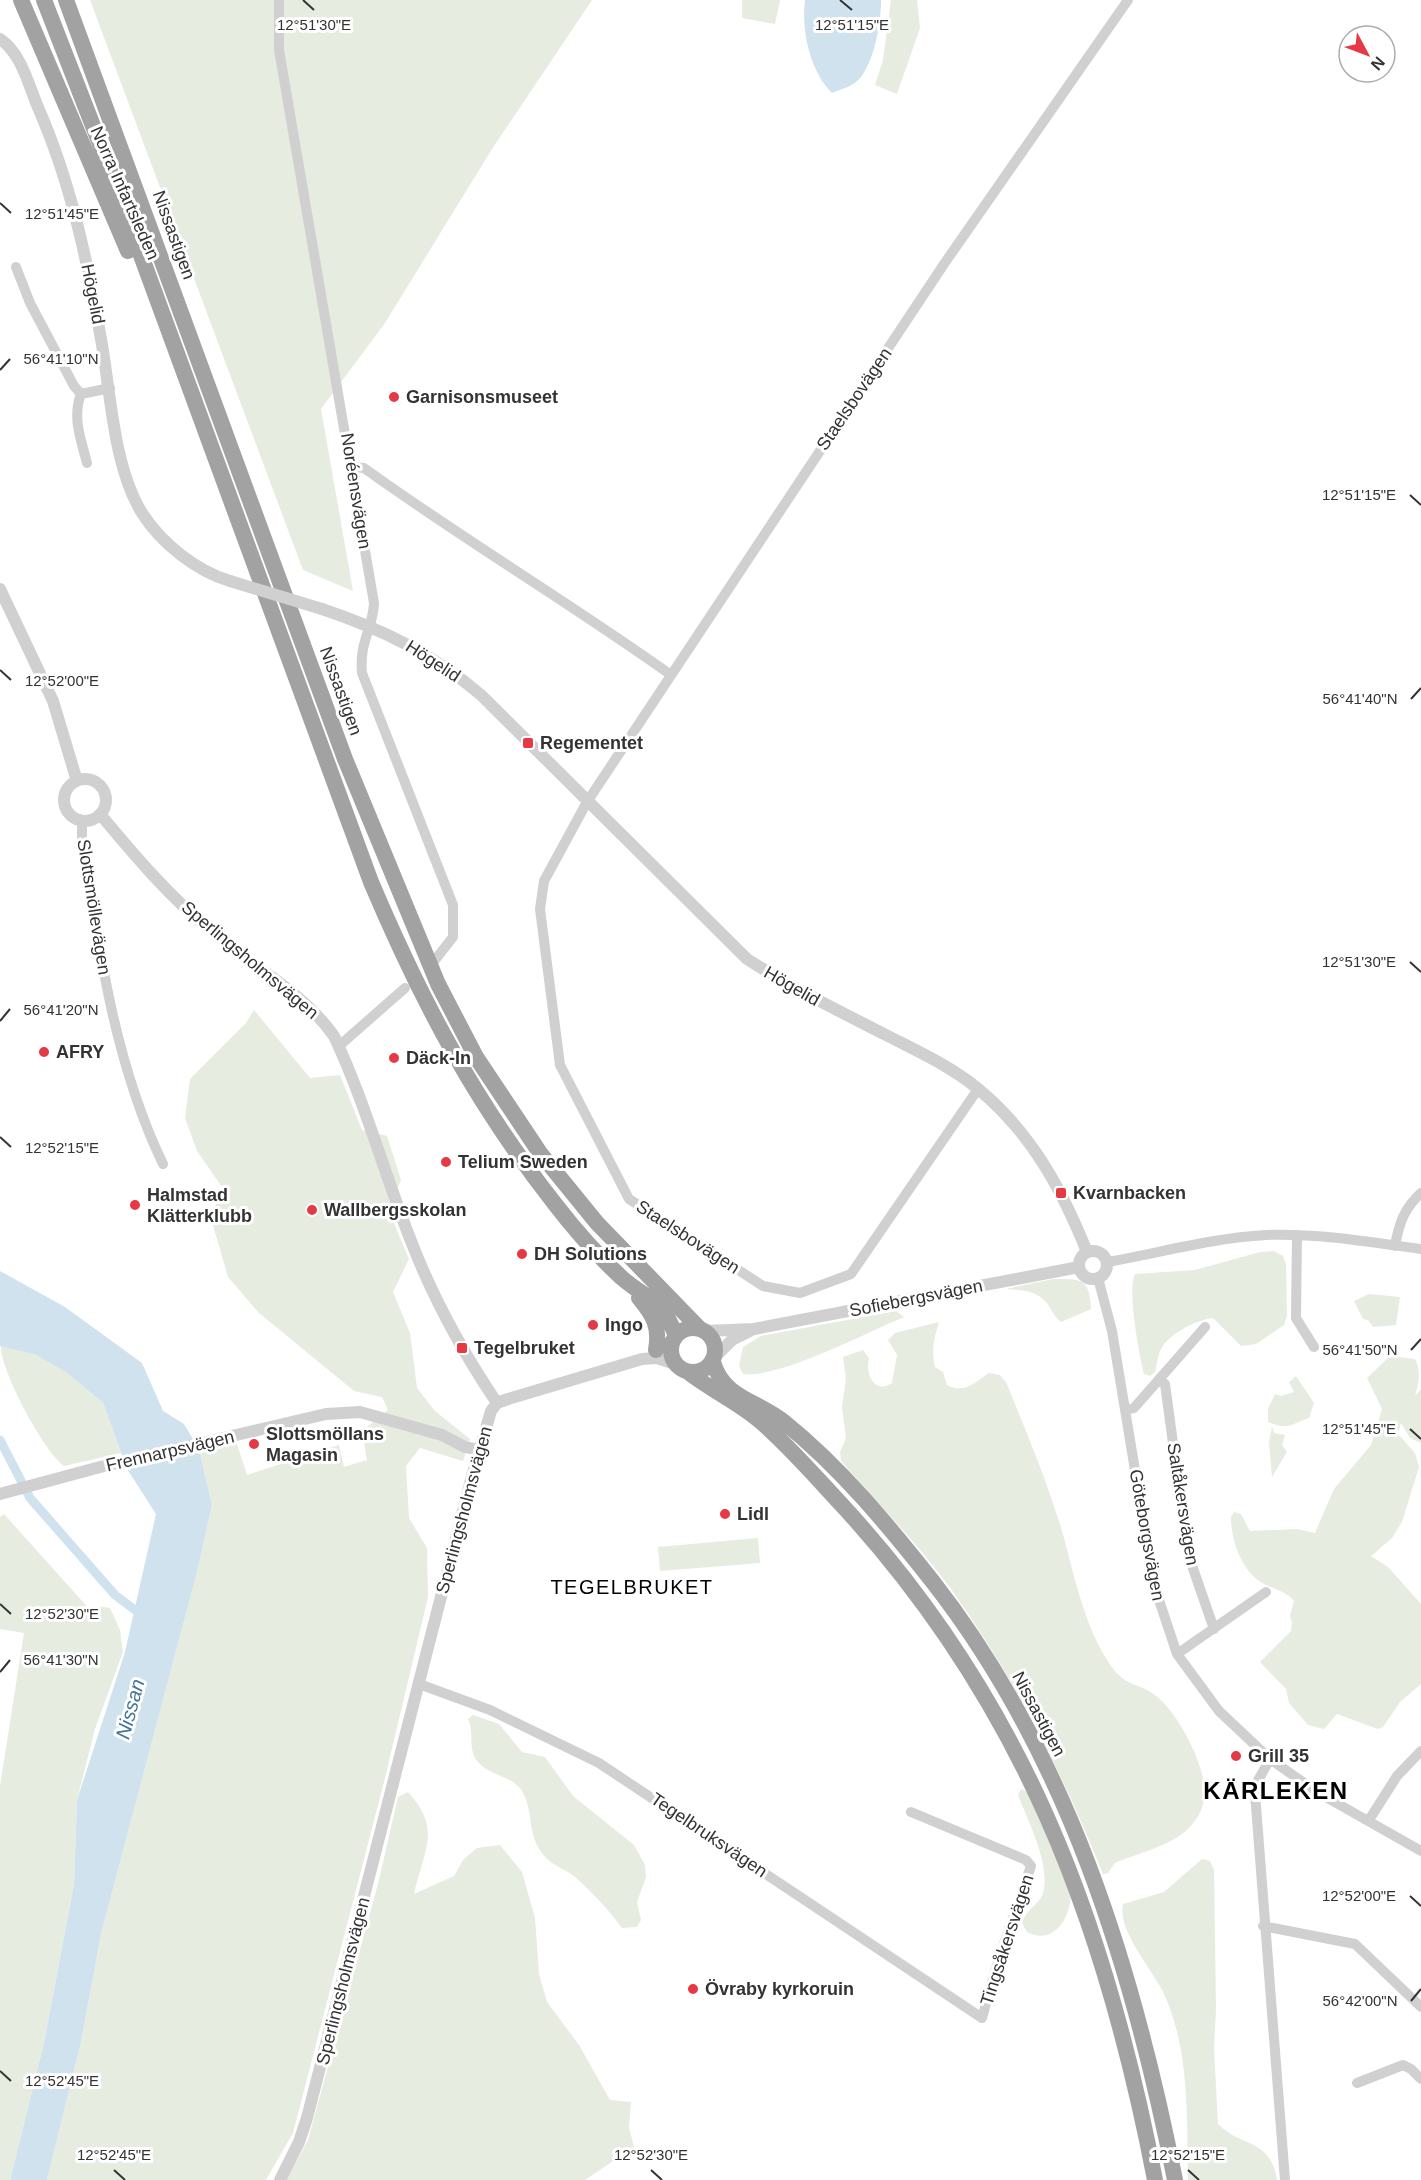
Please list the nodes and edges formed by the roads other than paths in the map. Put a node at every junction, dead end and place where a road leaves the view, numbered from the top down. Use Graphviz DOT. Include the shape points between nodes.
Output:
graph roads {
  1 [pos="21,0"];
  2 [pos="44,0"];
  3 [pos="66,0"];
  4 [pos="279,0"];
  5 [pos="1128,0"];
  6 [pos="0,39"];
  7 [pos="16,267"];
  8 [pos="168,333"];
  9 [pos="110,388"];
  10 [pos="81,394"];
  11 [pos="87,463"];
  12 [pos="352,467"];
  13 [pos="0,590"];
  14 [pos="369,624"];
  15 [pos="671,675"];
  16 [pos="77,781"];
  17 [pos="587,802"];
  18 [pos="100,814"];
  19 [pos="82,821"];
  20 [pos="435,960"];
  21 [pos="405,988"];
  22 [pos="339,1046"];
  23 [pos="978,1089"];
  24 [pos="163,1164"];
  25 [pos="1421,1192"];
  26 [pos="1297,1235"];
  27 [pos="1395,1246"];
  28 [pos="1421,1249"];
  29 [pos="1087,1252"];
  30 [pos="1107,1262"];
  31 [pos="1079,1268"];
  32 [pos="1098,1278"];
  33 [pos="624,1279"];
  34 [pos="1205,1327"];
  35 [pos="754,1329"];
  36 [pos="703,1330"];
  37 [pos="675,1338"];
  38 [pos="1314,1347"];
  39 [pos="649,1355"];
  40 [pos="714,1359"];
  41 [pos="682,1368"];
  42 [pos="1159,1379"];
  43 [pos="497,1403"];
  44 [pos="1126,1410"];
  45 [pos="479,1450"];
  46 [pos="0,1494"];
  47 [pos="1266,1592"];
  48 [pos="1214,1629"];
  49 [pos="1176,1654"];
  50 [pos="419,1684"];
  51 [pos="1421,1751"];
  52 [pos="1270,1759"];
  53 [pos="911,1812"];
  54 [pos="1369,1820"];
  55 [pos="1421,1851"];
  56 [pos="1263,1926"];
  57 [pos="1421,2007"];
  58 [pos="982,2018"];
  59 [pos="1421,2079"];
  60 [pos="1357,2083"];
  61 [pos="280,2180"];
  62 [pos="1155,2180"];
  63 [pos="1175,2180"];
  64 [pos="1285,2180"];
  1 -- 8 [label="highway, Norra Infartsleden" via="132,260"];
  2 -- 8 [label="highway"];
  3 -- 36 [label="highway, Nissastigen" via="345,759 438,984 476,1057 540,1153 610,1237"];
  4 -- 12 [label="street, Noréensvägen" via="279,50"];
  5 -- 15 [label="street, Staelsbovägen" via="944,264"];
  6 -- 9 [label="street, Högelid" via="20,62 66,182 85,251"];
  7 -- 10 [label="street" via="64,370"];
  8 -- 33 [label="highway" via="371,882 409,970 449,1049 488,1112 556,1206"];
  9 -- 10 [label="street"];
  9 -- 14 [label="street, Högelid, bridge" via="126,476 142,513 156,531 209,573"];
  10 -- 11 [label="street" via="76,406"];
  12 -- 14 [label="street, Noréensvägen" via="374,603"];
  12 -- 15 [label="street" via="364,468"];
  13 -- 16 [label="street" via="53,701"];
  14 -- 17 [label="street, Högelid" via="453,671"];
  14 -- 20 [label="street, Noréensvägen" via="360,658 365,686 453,905 453,936"];
  15 -- 17 [label="street, Staelsbovägen"];
  16 -- 18 [label="street" via="92,781 103,790 106,800"];
  16 -- 19 [label="street" via="66,792 64,804 71,816"];
  17 -- 23 [label="street, Högelid" via="747,959 799,992 922,1053"];
  17 -- 23 [label="street, Staelsbovägen" via="544,881 540,909 560,1065 629,1199 763,1286 800,1293 850,1274"];
  18 -- 19 [label="street"];
  18 -- 22 [label="street, Sperlingsholmsvägen" via="154,878 210,930 315,1012"];
  19 -- 24 [label="street, Slottsmöllevägen" via="83,852 108,989 144,1124"];
  21 -- 22 [label="street"];
  22 -- 43 [label="street, Sperlingsholmsvägen" via="414,1248 450,1327"];
  23 -- 29 [label="street, Högelid" via="1017,1126 1048,1168"];
  25 -- 27 [label="street" via="1399,1222"];
  26 -- 27 [label="street"];
  26 -- 30 [label="street" via="1225,1239"];
  26 -- 38 [label="street" via="1296,1318"];
  27 -- 28 [label="street"];
  29 -- 30 [label="street" via="1099,1251"];
  29 -- 31 [label="street" via="1080,1259"];
  30 -- 32 [label="street" via="1106,1270"];
  31 -- 32 [label="street" via="1085,1276"];
  31 -- 35 [label="street, Sofiebergsvägen"];
  32 -- 44 [label="street, Göteborgsvägen"];
  33 -- 37 [label="highway" via="662,1307"];
  33 -- 39 [label="highway" via="655,1319 658,1332"];
  34 -- 42 [label="street"];
  35 -- 36 [label="street, Sofiebergsvägen"];
  35 -- 40 [label="street, Sofiebergsvägen" via="732,1340"];
  36 -- 37 [label="highway" via="689,1328"];
  36 -- 40 [label="highway" via="715,1342"];
  37 -- 39 [label="street"];
  37 -- 41 [label="highway" via="672,1356"];
  39 -- 41 [label="street"];
  39 -- 43 [label="street"];
  40 -- 41 [label="highway" via="702,1371"];
  40 -- 63 [label="highway, Nissastigen" via="724,1386 787,1424 874,1511 934,1583 982,1650 1021,1717 1059,1793 1129,1980 1155,2078"];
  41 -- 62 [label="highway, Nissastigen" via="759,1419 861,1525 925,1605 1004,1726 1042,1803 1092,1929 1136,2082"];
  42 -- 44 [label="street" via="1134,1408"];
  42 -- 48 [label="street, Saltåkersvägen" via="1165,1384 1188,1554"];
  43 -- 45 [label="street, Sperlingsholmsvägen"];
  44 -- 49 [label="street, Göteborgsvägen" via="1154,1585"];
  45 -- 46 [label="street, Frennarpsvägen" via="442,1435 360,1412 326,1414"];
  45 -- 50 [label="street, Sperlingsholmsvägen"];
  47 -- 48 [label="street"];
  48 -- 49 [label="street"];
  49 -- 52 [label="street, Göteborgsvägen" via="1219,1711"];
  50 -- 58 [label="street, Tegelbruksvägen" via="490,1710 599,1763"];
  50 -- 61 [label="street, Sperlingsholmsvägen" via="307,2118"];
  51 -- 54 [label="street" via="1397,1776"];
  52 -- 54 [label="street, Göteborgsvägen" via="1317,1792"];
  52 -- 56 [label="street" via="1255,1793"];
  53 -- 58 [label="street, Tingsåkersvägen" via="1031,1866"];
  54 -- 55 [label="street, Göteborgsvägen"];
  56 -- 57 [label="street" via="1354,1944"];
  56 -- 64 [label="street"];
  59 -- 60 [label="street" via="1403,2065"];
}
